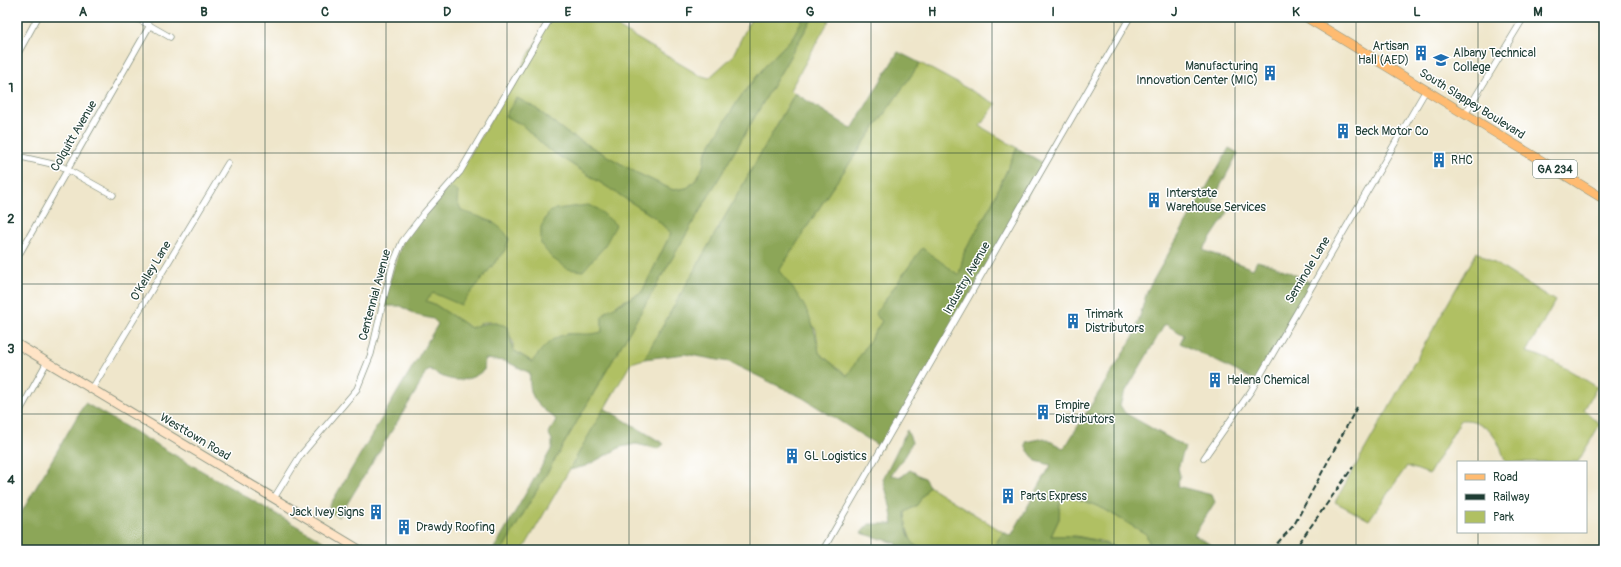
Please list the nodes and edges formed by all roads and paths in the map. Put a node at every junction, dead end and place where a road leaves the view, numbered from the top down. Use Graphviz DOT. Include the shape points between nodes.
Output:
graph roads {
  1 [pos="38,17"];
  2 [pos="135,17"];
  3 [pos="551,17"];
  4 [pos="1130,17"];
  5 [pos="1306,17"];
  6 [pos="1524,17"];
  7 [pos="150,25"];
  8 [pos="170,37"];
  9 [pos="17,54"];
  10 [pos="1426,90"];
  11 [pos="1465,114"];
  12 [pos="17,156"];
  13 [pos="228,163"];
  14 [pos="68,170"];
  15 [pos="113,195"];
  16 [pos="1604,199"];
  17 [pos="17,258"];
  18 [pos="17,344"];
  19 [pos="47,362"];
  20 [pos="92,389"];
  21 [pos="17,416"];
  22 [pos="1204,458"];
  23 [pos="274,498"];
  24 [pos="360,550"];
  25 [pos="823,550"];
  1 -- 9 [label="street"];
  2 -- 7 [label="street"];
  3 -- 23 [label="street, Centennial Avenue" via="460,172 402,242 393,264 371,354 357,389 300,456"];
  4 -- 25 [label="street, Industry Avenue"];
  5 -- 10 [label="main road, South Slappey Boulevard / GA 234"];
  6 -- 11 [label="street"];
  7 -- 8 [label="street"];
  7 -- 14 [label="street, Colquitt Avenue"];
  10 -- 11 [label="main road, South Slappey Boulevard / GA 234"];
  10 -- 22 [label="street, Seminole Lane" via="1251,391"];
  11 -- 16 [label="main road, South Slappey Boulevard / GA 234"];
  12 -- 14 [label="street" via="55,163"];
  13 -- 20 [label="street, O'Kelley Lane"];
  14 -- 15 [label="street"];
  14 -- 17 [label="street, Colquitt Avenue"];
  18 -- 19 [label="street, Westtown Road"];
  19 -- 20 [label="street, Westtown Road"];
  19 -- 21 [label="street"];
  20 -- 23 [label="street, Westtown Road"];
  23 -- 24 [label="street, Westtown Road"];
}
